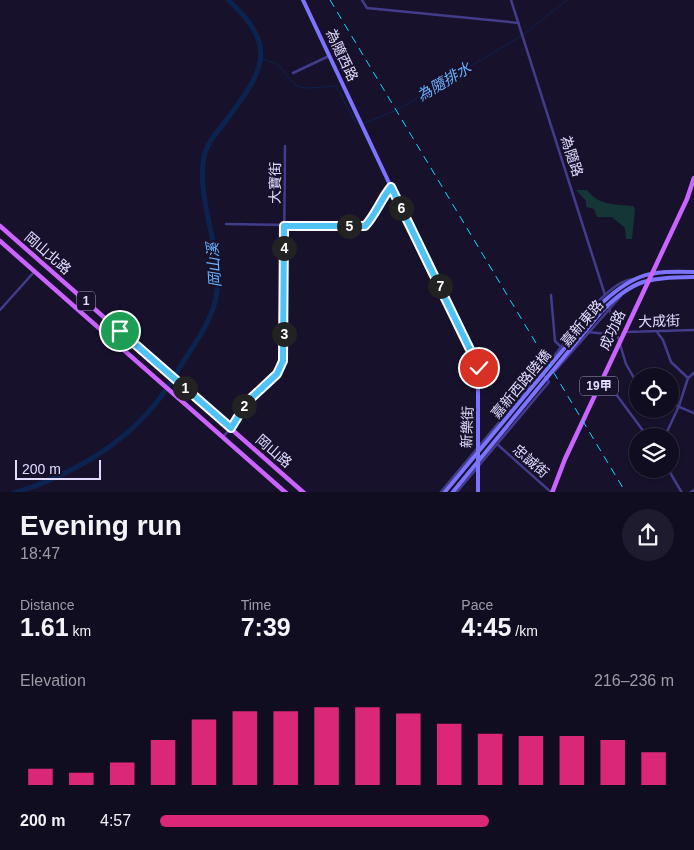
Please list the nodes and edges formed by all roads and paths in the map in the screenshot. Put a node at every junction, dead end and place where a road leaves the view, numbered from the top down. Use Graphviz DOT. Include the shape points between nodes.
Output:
graph roads {
  1 [pos="304,0"];
  2 [pos="362,0"];
  3 [pos="511,0"];
  4 [pos="519,23"];
  5 [pos="330,55"];
  6 [pos="293,73"];
  7 [pos="359,120"];
  8 [pos="286,146"];
  9 [pos="694,178"];
  10 [pos="391,187"];
  11 [pos="226,224"];
  12 [pos="0,226"];
  13 [pos="284,226"];
  14 [pos="0,241"];
  15 [pos="34,271"];
  16 [pos="651,272"];
  17 [pos="694,272"];
  18 [pos="694,277"];
  19 [pos="633,279"];
  20 [pos="648,280"];
  21 [pos="635,284"];
  22 [pos="617,292"];
  23 [pos="552,295"];
  24 [pos="605,295"];
  25 [pos="610,308"];
  26 [pos="0,310"];
  27 [pos="579,325"];
  28 [pos="694,330"];
  29 [pos="588,332"];
  30 [pos="624,332"];
  31 [pos="657,332"];
  32 [pos="617,335"];
  33 [pos="620,340"];
  34 [pos="561,347"];
  35 [pos="629,369"];
  36 [pos="694,373"];
  37 [pos="603,377"];
  38 [pos="688,378"];
  39 [pos="184,388"];
  40 [pos="173,394"];
  41 [pos="679,406"];
  42 [pos="694,413"];
  43 [pos="231,428"];
  44 [pos="641,428"];
  45 [pos="223,437"];
  46 [pos="496,444"];
  47 [pos="478,448"];
  48 [pos="477,467"];
  49 [pos="673,478"];
  50 [pos="448,483"];
  51 [pos="694,490"];
  52 [pos="286,492"];
  53 [pos="304,492"];
  54 [pos="440,492"];
  55 [pos="444,492"];
  56 [pos="455,492"];
  57 [pos="478,492"];
  58 [pos="552,492"];
  59 [pos="682,492"];
  60 [pos="689,492"];
  1 -- 5 [label="street, 為隨西路"];
  2 -- 4 [label="street" via="364,7 372,9"];
  3 -- 4 [label="street, 為隨路"];
  4 -- 24 [label="street, 為隨路"];
  5 -- 6 [label="street"];
  5 -- 7 [label="street, 為隨西路"];
  7 -- 10 [label="street, 新樂街"];
  8 -- 13 [label="street, 大寶街"];
  9 -- 16 [label="main road, 成功路 / 19甲"];
  10 -- 13 [label="street" via="365,226"];
  10 -- 47 [label="street, 新樂街" via="478,364"];
  11 -- 13 [label="street"];
  12 -- 39 [label="main road, 岡山北路 / 1"];
  13 -- 43 [label="street, 大寶街" via="283,361 277,374 247,402"];
  14 -- 15 [label="main road, 岡山北路 / 1"];
  15 -- 26 [label="street"];
  15 -- 40 [label="main road, 岡山北路 / 1"];
  16 -- 17 [label="street, 嘉新東路"];
  16 -- 19 [label="street, 嘉新東路"];
  16 -- 20 [label="main road, 成功路 / 19甲"];
  18 -- 20 [label="street, 嘉新東路"];
  19 -- 22 [label="street, 嘉新東路"];
  19 -- 24 [label="street, 嘉新東路"];
  20 -- 21 [label="street, 嘉新東路"];
  20 -- 30 [label="main road, 成功路 / 19甲"];
  21 -- 22 [label="street, 嘉新東路"];
  21 -- 25 [label="street, 嘉新東路"];
  22 -- 55 [label="street, 嘉新西路陸橋" via="603,302"];
  22 -- 56 [label="street, 嘉新西路陸橋"];
  23 -- 34 [label="street" via="555,341"];
  24 -- 27 [label="street, 嘉新東路"];
  25 -- 29 [label="street, 嘉新東路"];
  25 -- 32 [label="street"];
  27 -- 29 [label="street"];
  27 -- 34 [label="street, 嘉新東路"];
  28 -- 31 [label="street, 大成街"];
  29 -- 32 [label="street"];
  29 -- 34 [label="street, 嘉新東路" via="555,371 549,364"];
  30 -- 31 [label="street, 大成街"];
  30 -- 33 [label="main road, 成功路 / 19甲"];
  31 -- 38 [label="street" via="664,340 671,362"];
  32 -- 33 [label="street"];
  33 -- 35 [label="street"];
  33 -- 37 [label="main road, 成功路 / 19甲"];
  36 -- 38 [label="street"];
  37 -- 44 [label="street"];
  37 -- 58 [label="main road, 成功路 / 19甲"];
  38 -- 41 [label="street"];
  39 -- 43 [label="main road, 岡山路 / 1"];
  40 -- 45 [label="main road, 岡山路 / 1"];
  41 -- 42 [label="street"];
  43 -- 45 [label="street, 大寶街"];
  43 -- 53 [label="main road, 岡山路 / 1"];
  45 -- 52 [label="main road, 岡山路 / 1"];
  46 -- 47 [label="street" via="549,382 541,372"];
  46 -- 48 [label="street"];
  46 -- 58 [label="street, 忠誠街"];
  47 -- 48 [label="street, 新樂街"];
  47 -- 50 [label="street"];
  48 -- 56 [label="street"];
  48 -- 57 [label="street, 新樂街"];
  49 -- 59 [label="street"];
  50 -- 54 [label="street"];
  50 -- 56 [label="street"];
  51 -- 60 [label="street"];
}
